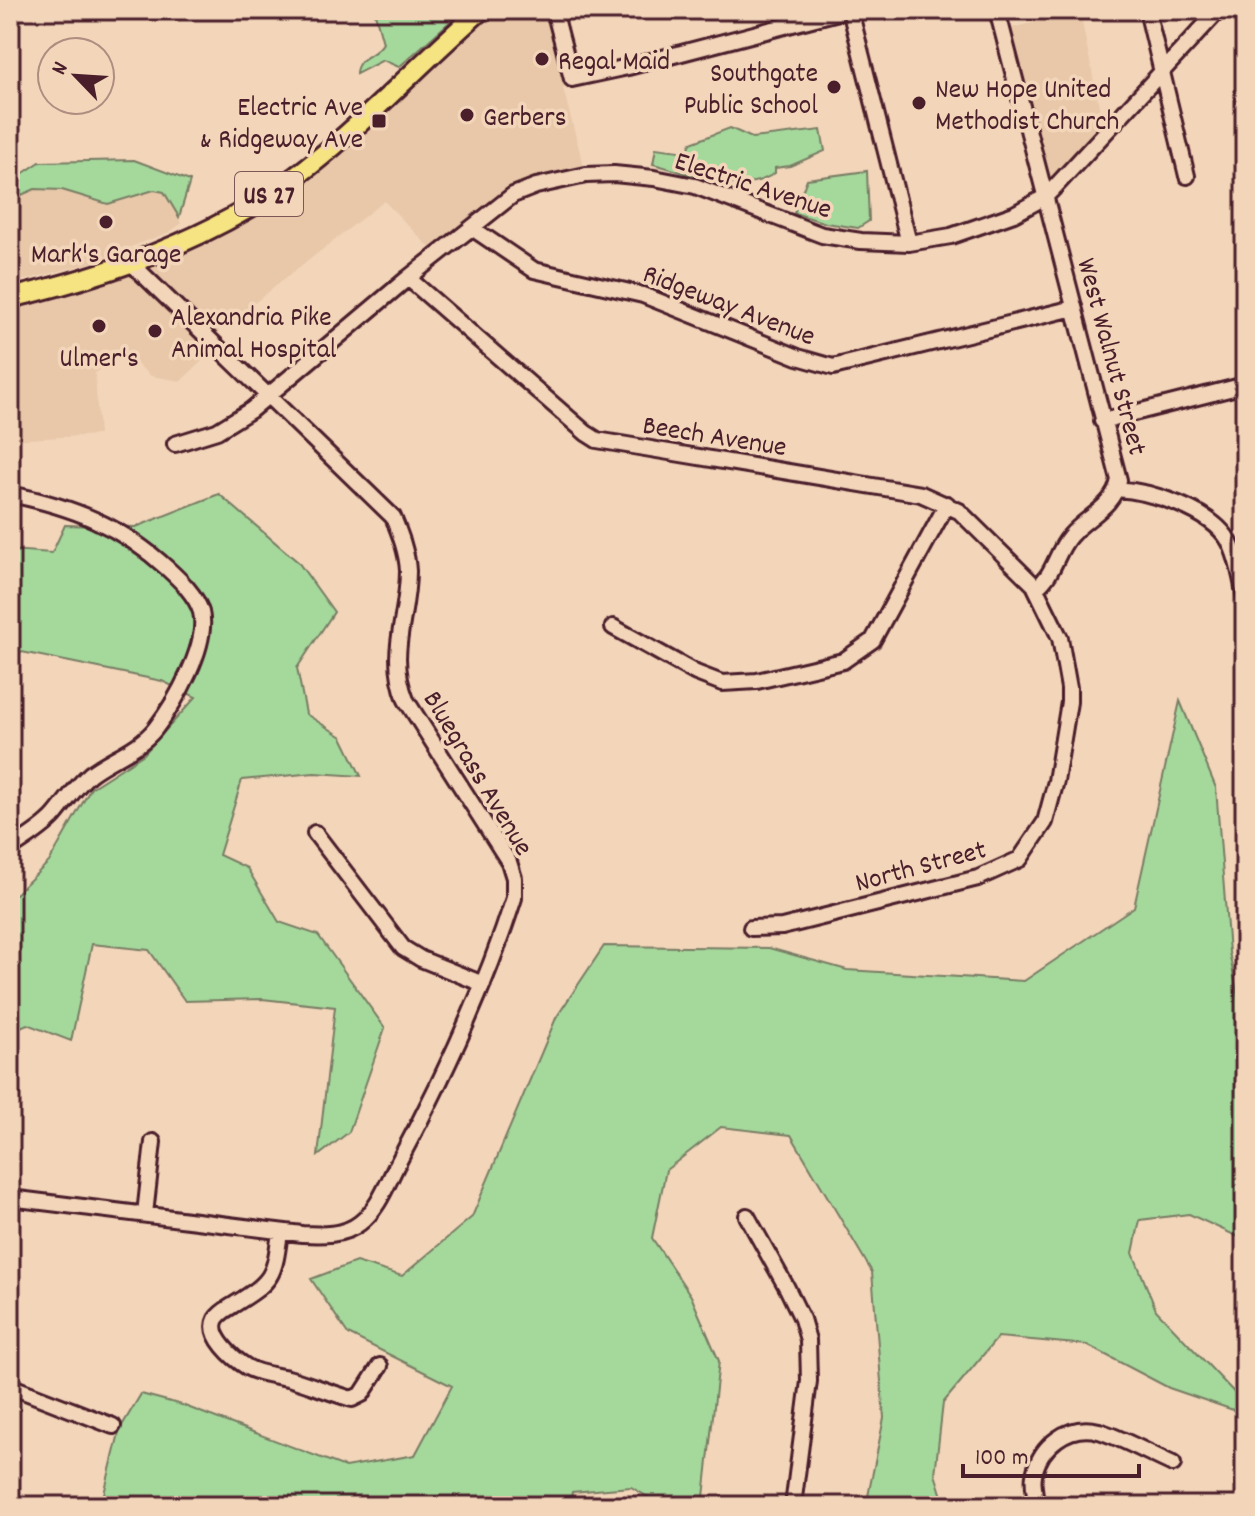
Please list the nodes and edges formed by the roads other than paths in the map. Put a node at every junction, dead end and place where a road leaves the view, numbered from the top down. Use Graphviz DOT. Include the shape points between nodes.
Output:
graph roads {
  1 [pos="481,10"];
  2 [pos="554,10"];
  3 [pos="848,10"];
  4 [pos="997,10"];
  5 [pos="1147,10"];
  6 [pos="1219,10"];
  7 [pos="1162,71"];
  8 [pos="1187,176"];
  9 [pos="1045,197"];
  10 [pos="472,228"];
  11 [pos="909,243"];
  12 [pos="131,263"];
  13 [pos="408,278"];
  14 [pos="11,297"];
  15 [pos="1074,308"];
  16 [pos="1245,385"];
  17 [pos="269,395"];
  18 [pos="1102,421"];
  19 [pos="175,444"];
  20 [pos="1116,489"];
  21 [pos="10,494"];
  22 [pos="947,504"];
  23 [pos="1036,588"];
  24 [pos="1245,596"];
  25 [pos="613,627"];
  26 [pos="315,833"];
  27 [pos="10,849"];
  28 [pos="751,928"];
  29 [pos="483,984"];
  30 [pos="153,1142"];
  31 [pos="10,1198"];
  32 [pos="145,1214"];
  33 [pos="747,1216"];
  34 [pos="280,1232"];
  35 [pos="380,1366"];
  36 [pos="10,1386"];
  37 [pos="113,1426"];
  38 [pos="1173,1464"];
  39 [pos="793,1506"];
  40 [pos="1036,1506"];
  1 -- 12 [label="main road, US 27" via="299,172 250,208"];
  2 -- 3 [label="street" via="572,79"];
  3 -- 11 [label="street"];
  4 -- 9 [label="street, West Walnut Street"];
  5 -- 7 [label="street"];
  6 -- 7 [label="street, Electric Avenue"];
  7 -- 8 [label="street"];
  7 -- 9 [label="street, Electric Avenue"];
  9 -- 11 [label="street, Electric Avenue" via="973,229"];
  9 -- 15 [label="street, West Walnut Street"];
  10 -- 11 [label="street, Electric Avenue" via="525,189 614,174 695,186 822,235"];
  10 -- 13 [label="street, Electric Avenue"];
  10 -- 15 [label="street, Ridgeway Avenue" via="534,270 643,295 833,367"];
  12 -- 14 [label="main road, US 27"];
  12 -- 17 [label="street, Bluegrass Avenue"];
  13 -- 17 [label="street, Electric Avenue"];
  13 -- 22 [label="street, Beech Avenue" via="597,440 910,491"];
  15 -- 18 [label="street, West Walnut Street"];
  16 -- 18 [label="street"];
  17 -- 19 [label="street, Electric Avenue" via="217,431"];
  17 -- 29 [label="street, Bluegrass Avenue" via="388,509 403,542 408,570 396,651 400,685 514,878 514,898"];
  18 -- 20 [label="street, West Walnut Street" via="1117,473"];
  20 -- 23 [label="street" via="1108,504 1071,535 1046,581"];
  20 -- 24 [label="street, West Walnut Street" via="1160,498 1213,523 1233,550"];
  21 -- 27 [label="street" via="80,512 146,548 188,590 200,608 203,627 193,661 155,729 89,775 52,818"];
  22 -- 23 [label="street, Beech Avenue"];
  22 -- 25 [label="street" via="873,640 843,661 747,683 722,683"];
  23 -- 28 [label="street, North Street" via="1060,638 1069,702 1053,795 1045,822 1027,851 1009,866 978,878 782,927"];
  26 -- 29 [label="street" via="403,948"];
  29 -- 34 [label="street, Bluegrass Avenue" via="376,1206 345,1231"];
  30 -- 32 [label="street"];
  31 -- 32 [label="street, Bluegrass Avenue"];
  32 -- 34 [label="street, Bluegrass Avenue"];
  33 -- 39 [label="street" via="787,1288 808,1340 809,1381"];
  34 -- 35 [label="street" via="268,1282 216,1319 218,1339 249,1369 352,1399 362,1394"];
  36 -- 37 [label="street"];
  38 -- 40 [label="street" via="1100,1432 1071,1432 1039,1460"];
}
